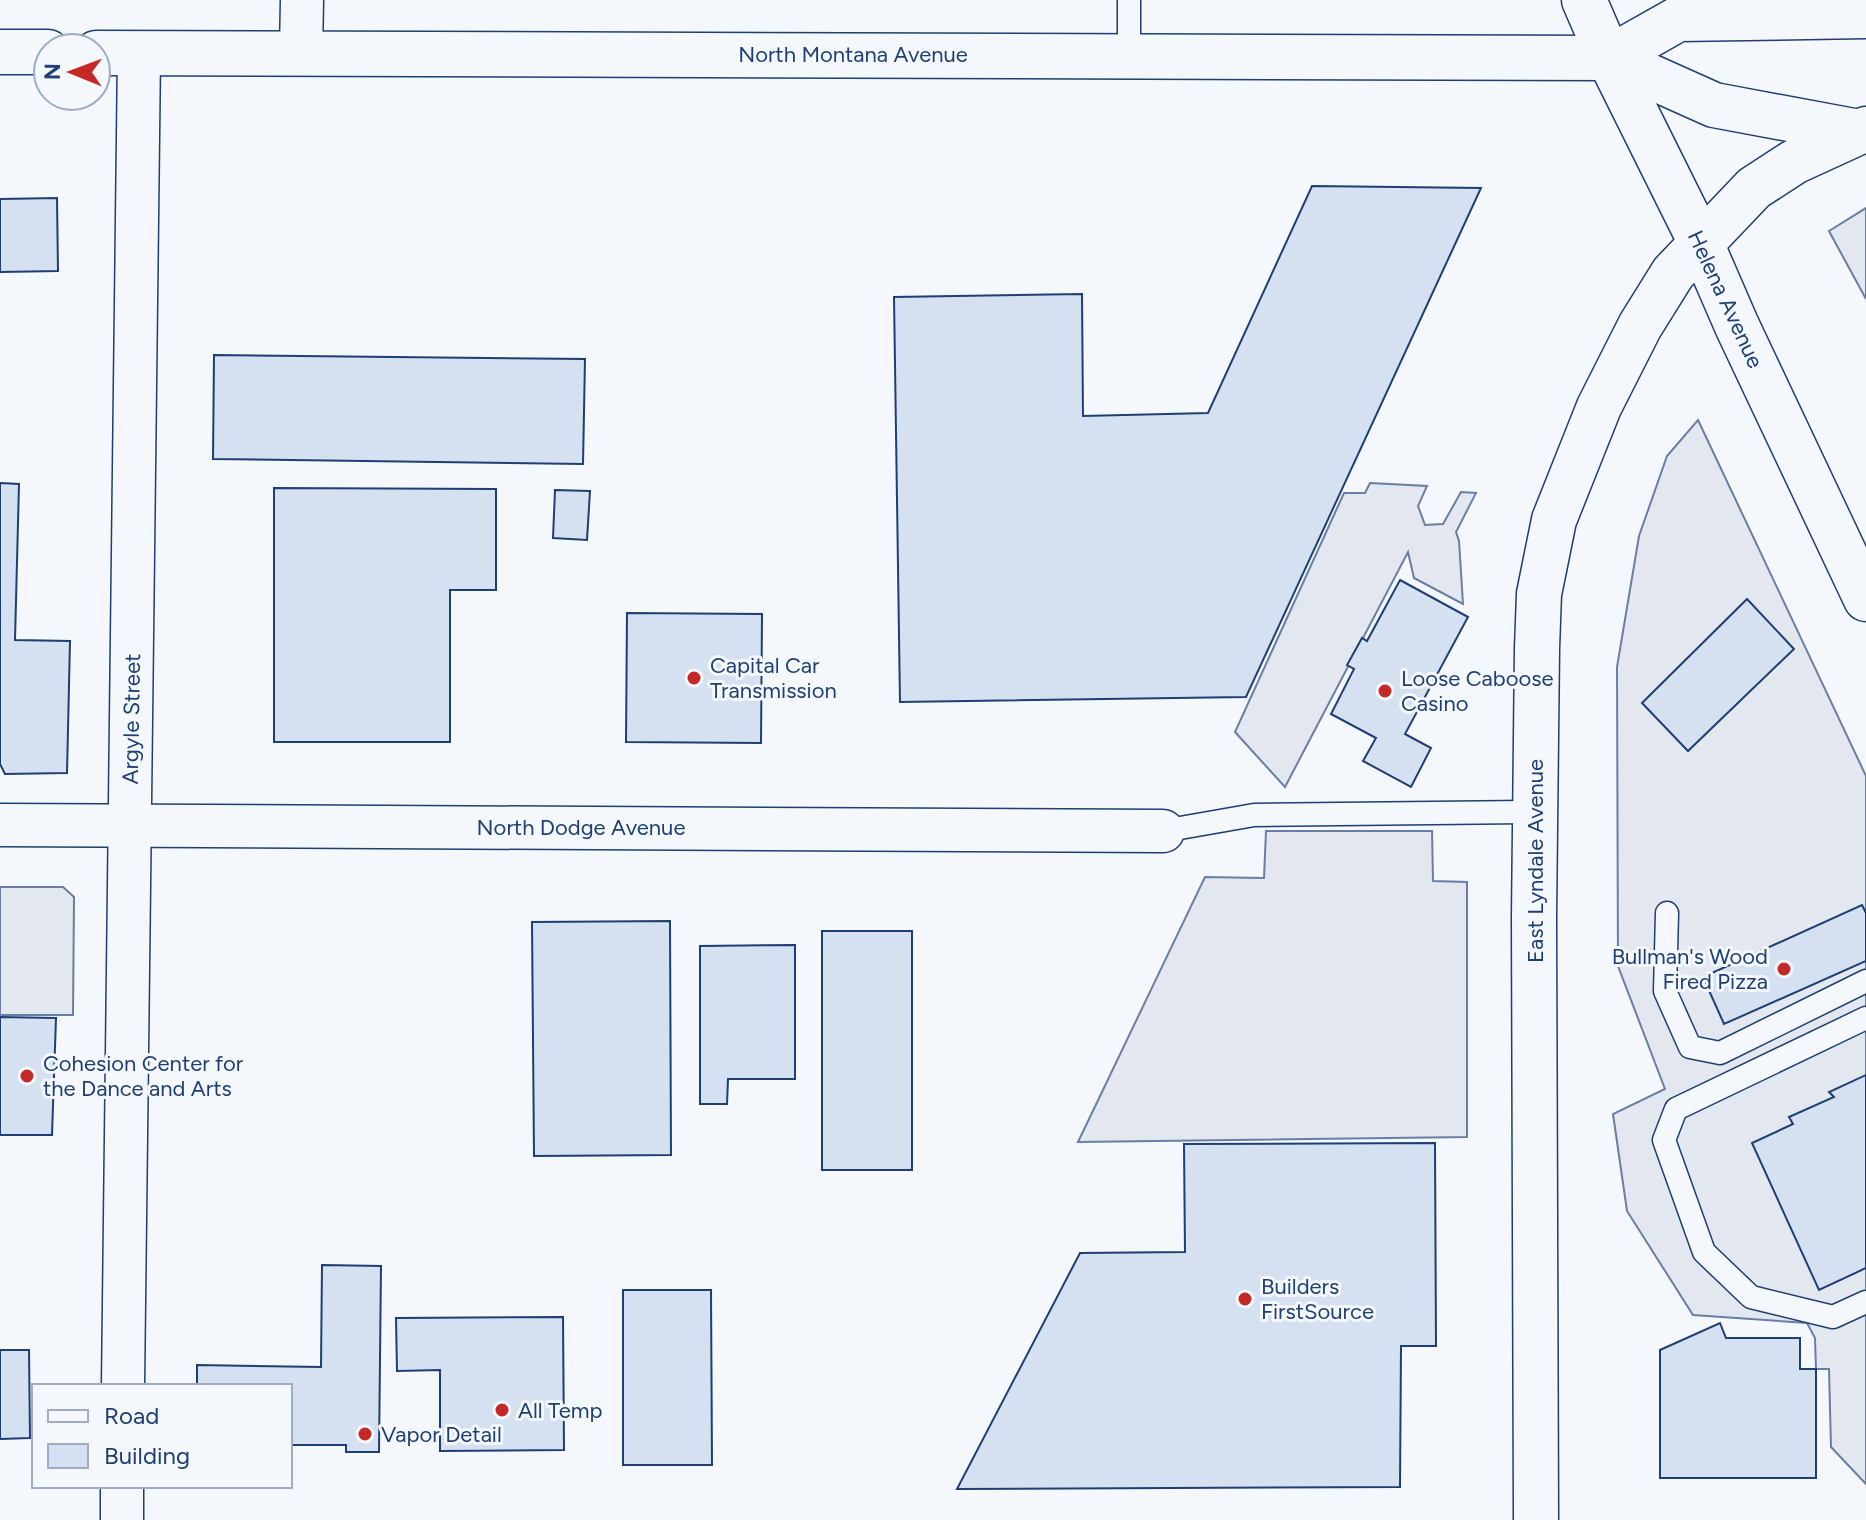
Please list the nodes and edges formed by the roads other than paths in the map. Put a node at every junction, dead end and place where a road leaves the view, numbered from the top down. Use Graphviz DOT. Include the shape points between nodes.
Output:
graph roads {
  1 [pos="302,0"];
  2 [pos="1129,0"];
  3 [pos="1584,0"];
  4 [pos="1866,16"];
  5 [pos="0,52"];
  6 [pos="32,52"];
  7 [pos="301,52"];
  8 [pos="112,53"];
  9 [pos="139,53"];
  10 [pos="1129,55"];
  11 [pos="1609,58"];
  12 [pos="1862,130"];
  13 [pos="1701,243"];
  14 [pos="1866,599"];
  15 [pos="1535,812"];
  16 [pos="130,824"];
  17 [pos="0,825"];
  18 [pos="1163,831"];
  19 [pos="1667,913"];
  20 [pos="1866,981"];
  21 [pos="1866,1018"];
  22 [pos="1866,1302"];
  23 [pos="123,1384"];
  24 [pos="122,1488"];
  25 [pos="122,1520"];
  26 [pos="1536,1520"];
  1 -- 7 [label="street"];
  2 -- 10 [label="lane"];
  3 -- 11 [label="main road, Helena Avenue"];
  4 -- 11 [label="main road, North Montana Avenue" via="1678,19"];
  5 -- 6 [label="main road"];
  7 -- 9 [label="main road, North Montana Avenue"];
  7 -- 10 [label="main road, North Montana Avenue"];
  8 -- 9 [label="main road, North Montana Avenue"];
  9 -- 16 [label="street, Argyle Street"];
  10 -- 11 [label="main road, North Montana Avenue"];
  11 -- 12 [label="main road, North Montana Avenue" via="1714,105"];
  11 -- 13 [label="main road, Helena Avenue"];
  12 -- 13 [label="main road, North Montana Avenue" via="1754,188"];
  13 -- 14 [label="main road, Helena Avenue"];
  13 -- 15 [label="main road, East Lyndale Avenue" via="1673,273 1640,326 1599,407 1554,520 1539,594"];
  15 -- 18 [label="lane" via="1254,815"];
  15 -- 26 [label="main road, East Lyndale Avenue"];
  16 -- 17 [label="street, North Dodge Avenue"];
  16 -- 18 [label="street, North Dodge Avenue"];
  16 -- 23 [label="street, Argyle Street"];
  19 -- 20 [label="lane" via="1665,991 1690,1047 1720,1053"];
  21 -- 22 [label="lane" via="1676,1109 1664,1140 1704,1252 1751,1297 1833,1317"];
  24 -- 25 [label="street"];
}
